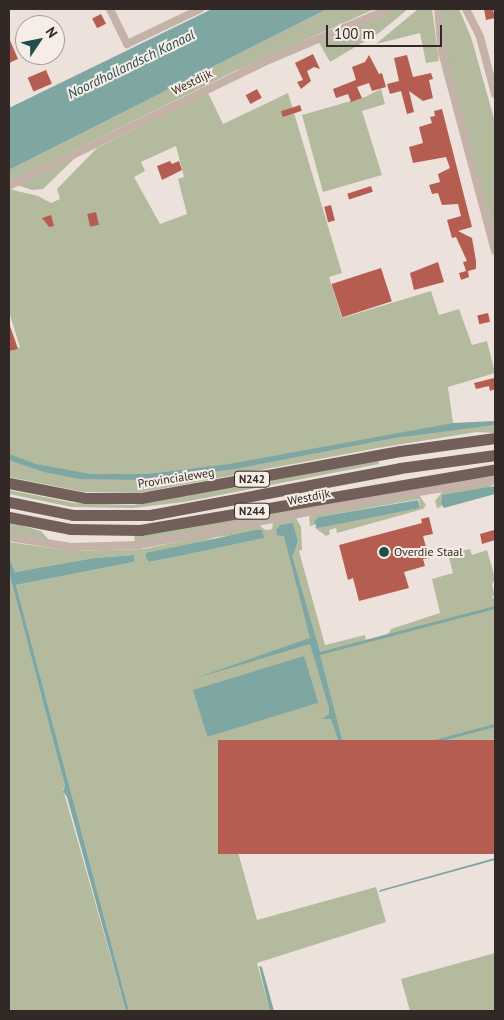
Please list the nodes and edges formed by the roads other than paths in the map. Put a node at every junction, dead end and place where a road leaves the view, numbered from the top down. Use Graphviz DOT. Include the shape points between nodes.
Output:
graph roads {
  1 [pos="110,9"];
  2 [pos="200,9"];
  3 [pos="389,9"];
  4 [pos="438,9"];
  5 [pos="466,9"];
  6 [pos="495,94"];
  7 [pos="9,186"];
  8 [pos="495,250"];
  9 [pos="495,438"];
  10 [pos="495,455"];
  11 [pos="495,469"];
  12 [pos="495,480"];
  13 [pos="9,484"];
  14 [pos="9,502"];
  15 [pos="9,517"];
  16 [pos="9,538"];
  1 -- 2 [label="street" via="127,44"];
  3 -- 7 [label="street, Westdijk" via="271,59"];
  4 -- 8 [label="street" via="442,52"];
  5 -- 6 [label="street" via="480,37"];
  9 -- 13 [label="main road, Provincialeweg / N242" via="400,451 141,498 75,497"];
  10 -- 14 [label="main road, N242" via="400,468 150,515 73,515"];
  11 -- 15 [label="main road, Westdijk / N244" via="140,530 70,529"];
  12 -- 16 [label="street, Westdijk" via="380,498 139,545 71,547"];
}
